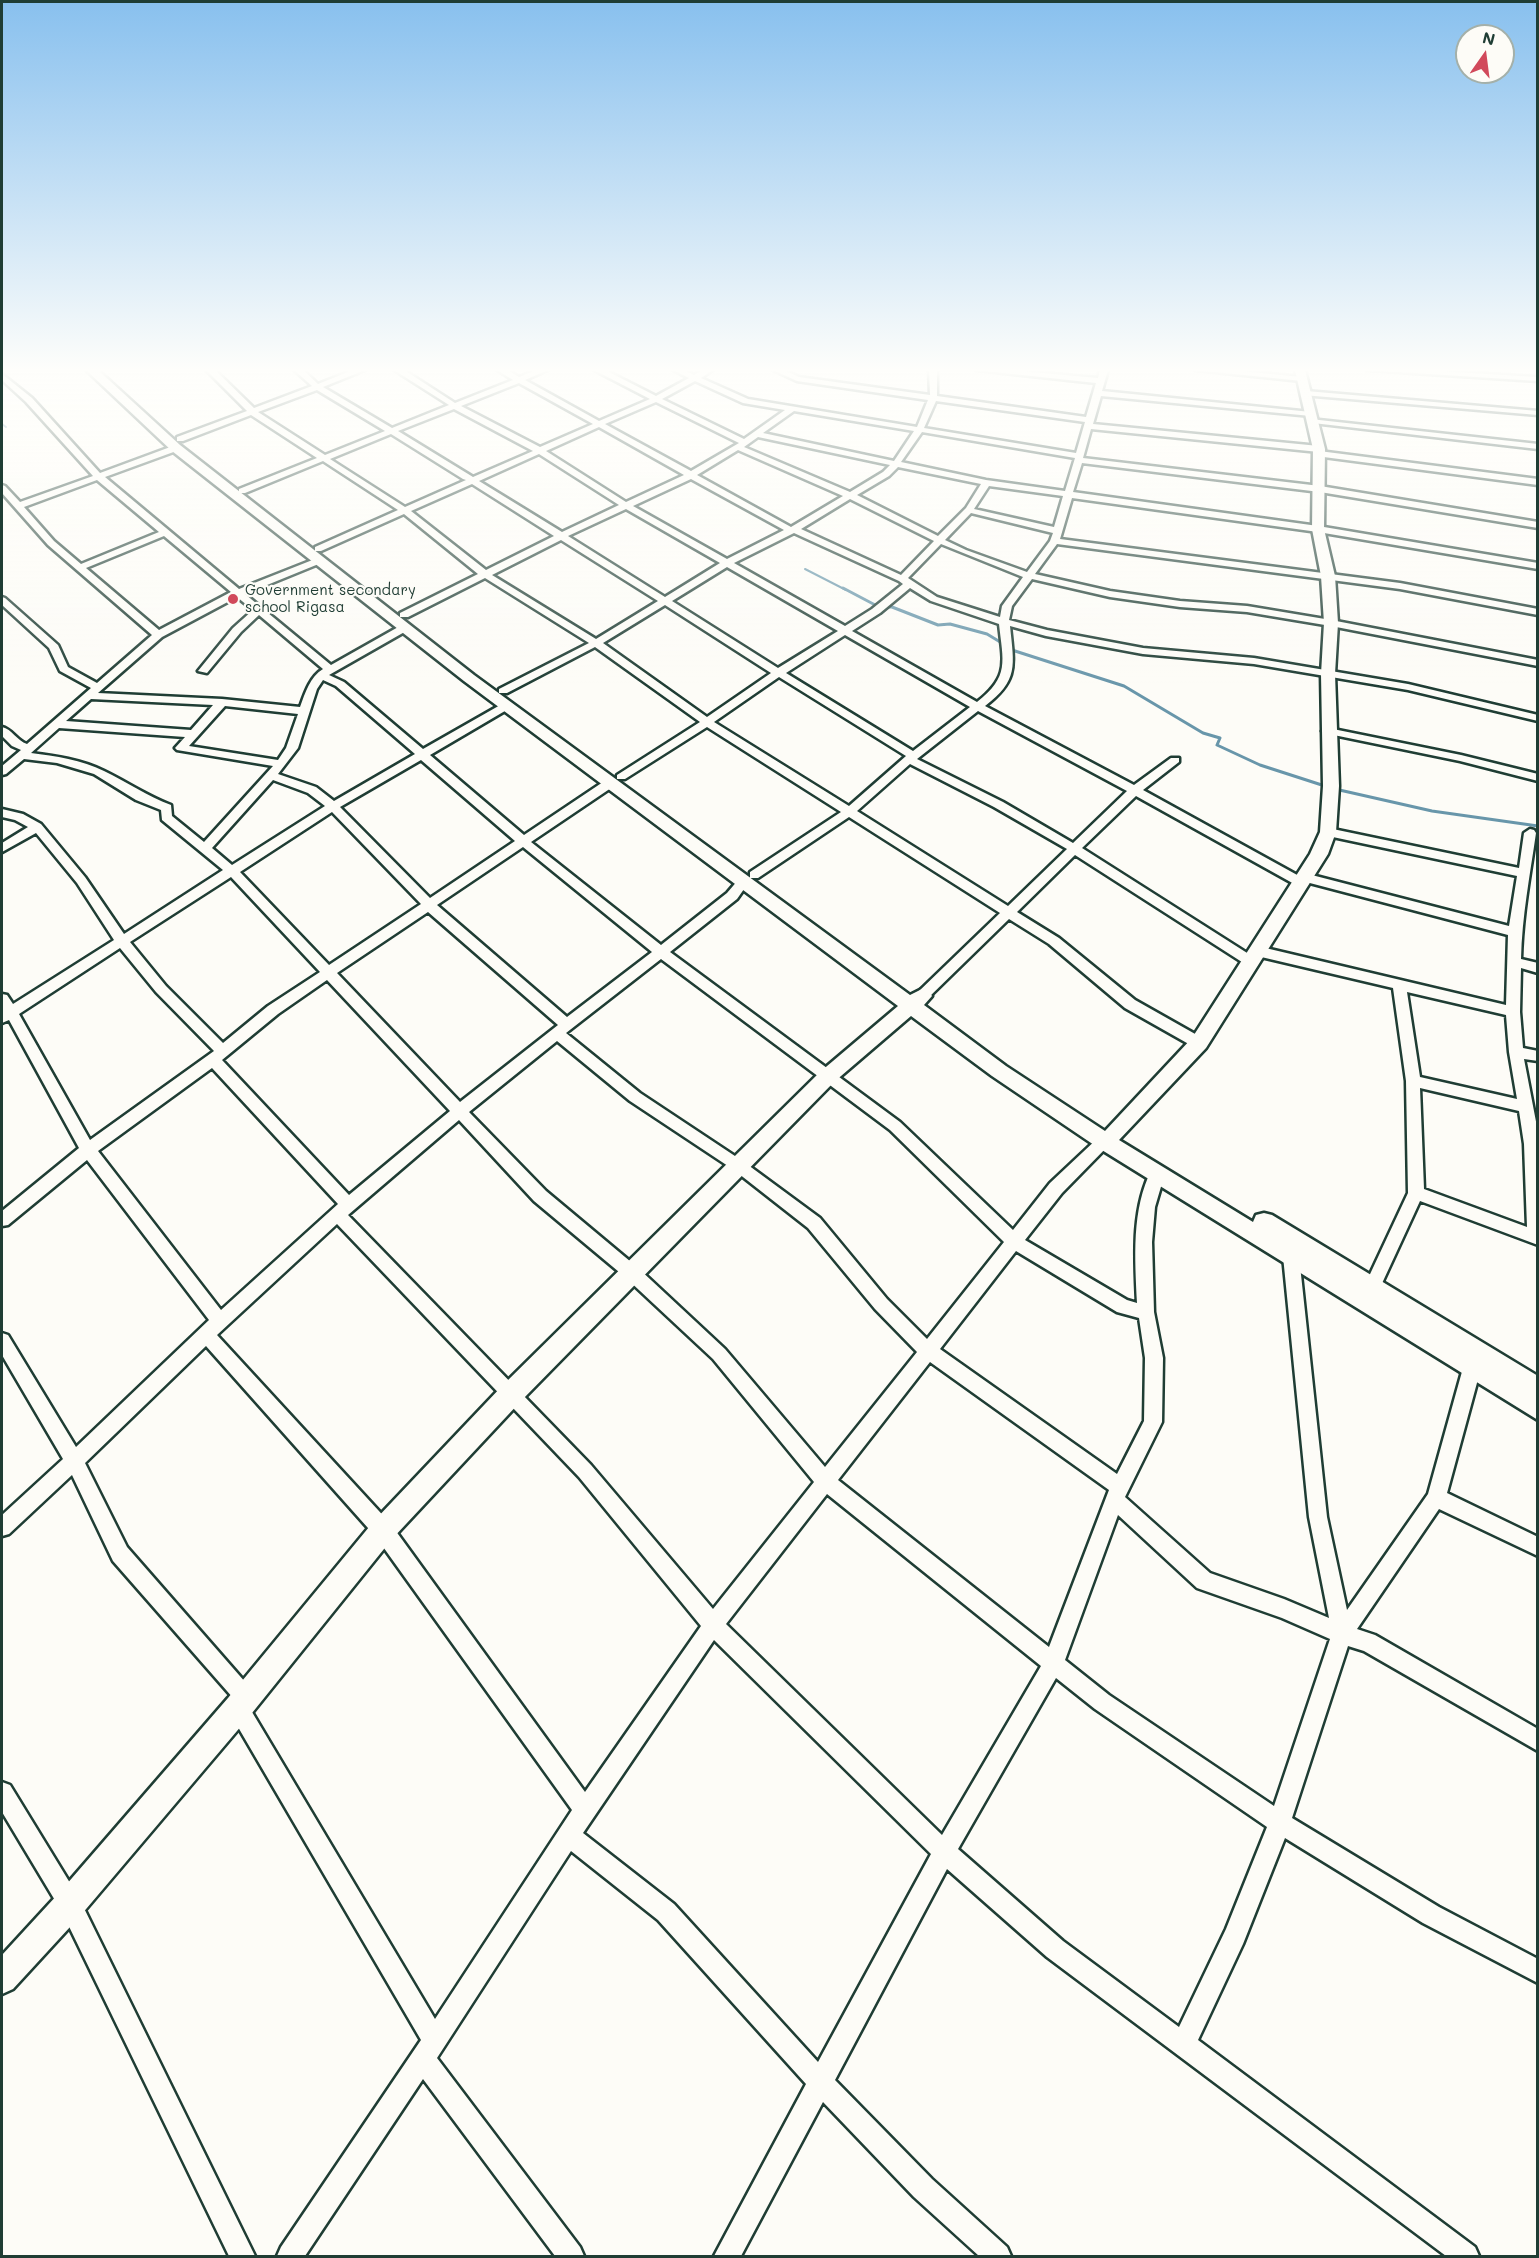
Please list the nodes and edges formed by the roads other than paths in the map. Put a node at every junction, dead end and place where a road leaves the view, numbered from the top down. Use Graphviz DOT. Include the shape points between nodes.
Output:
graph roads {
  1 [pos="218,475"];
  2 [pos="222,475"];
  3 [pos="281,475"];
  4 [pos="350,475"];
  5 [pos="464,475"];
  6 [pos="483,475"];
  7 [pos="578,475"];
  8 [pos="807,475"];
  9 [pos="880,475"];
  10 [pos="945,475"];
  11 [pos="1074,475"];
  12 [pos="1214,475"];
  13 [pos="1320,475"];
  14 [pos="1491,475"];
  15 [pos="98,476"];
  16 [pos="689,476"];
  17 [pos="472,480"];
  18 [pos="1538,482"];
  19 [pos="986,483"];
  20 [pos="2,488"];
  21 [pos="1320,489"];
  22 [pos="242,490"];
  23 [pos="849,495"];
  24 [pos="1068,496"];
  25 [pos="625,505"];
  26 [pos="18,506"];
  27 [pos="969,510"];
  28 [pos="405,511"];
  29 [pos="1538,525"];
  30 [pos="792,529"];
  31 [pos="1318,529"];
  32 [pos="166,532"];
  33 [pos="1057,536"];
  34 [pos="559,537"];
  35 [pos="938,540"];
  36 [pos="318,555"];
  37 [pos="727,563"];
  38 [pos="1538,566"];
  39 [pos="81,567"];
  40 [pos="486,575"];
  41 [pos="1029,576"];
  42 [pos="1328,576"];
  43 [pos="905,582"];
  44 [pos="237,593"];
  45 [pos="2,600"];
  46 [pos="664,601"];
  47 [pos="260,609"];
  48 [pos="1538,612"];
  49 [pos="404,621"];
  50 [pos="1004,621"];
  51 [pos="1331,623"];
  52 [pos="846,630"];
  53 [pos="158,635"];
  54 [pos="596,643"];
  55 [pos="1538,663"];
  56 [pos="203,671"];
  57 [pos="325,672"];
  58 [pos="779,674"];
  59 [pos="1328,674"];
  60 [pos="98,687"];
  61 [pos="87,696"];
  62 [pos="504,698"];
  63 [pos="222,702"];
  64 [pos="978,707"];
  65 [pos="304,711"];
  66 [pos="1538,718"];
  67 [pos="707,722"];
  68 [pos="56,724"];
  69 [pos="2,730"];
  70 [pos="1328,731"];
  71 [pos="195,734"];
  72 [pos="26,752"];
  73 [pos="425,754"];
  74 [pos="912,758"];
  75 [pos="1175,760"];
  76 [pos="281,765"];
  77 [pos="2,772"];
  78 [pos="271,776"];
  79 [pos="1538,778"];
  80 [pos="616,780"];
  81 [pos="1135,790"];
  82 [pos="333,806"];
  83 [pos="849,812"];
  84 [pos="2,813"];
  85 [pos="37,827"];
  86 [pos="1328,832"];
  87 [pos="1530,833"];
  88 [pos="524,842"];
  89 [pos="206,847"];
  90 [pos="2,848"];
  91 [pos="1076,848"];
  92 [pos="231,870"];
  93 [pos="1525,873"];
  94 [pos="748,879"];
  95 [pos="1302,880"];
  96 [pos="430,906"];
  97 [pos="1008,914"];
  98 [pos="1515,932"];
  99 [pos="121,940"];
  100 [pos="661,952"];
  101 [pos="1254,956"];
  102 [pos="1513,961"];
  103 [pos="1538,968"];
  104 [pos="326,972"];
  105 [pos="1400,985"];
  106 [pos="916,1000"];
  107 [pos="5,1010"];
  108 [pos="1513,1012"];
  109 [pos="563,1030"];
  110 [pos="1199,1043"];
  111 [pos="1516,1052"];
  112 [pos="217,1055"];
  113 [pos="1538,1056"];
  114 [pos="827,1077"];
  115 [pos="1413,1081"];
  116 [pos="1526,1107"];
  117 [pos="458,1112"];
  118 [pos="1110,1137"];
  119 [pos="1535,1144"];
  120 [pos="88,1150"];
  121 [pos="739,1166"];
  122 [pos="1157,1173"];
  123 [pos="1416,1193"];
  124 [pos="342,1210"];
  125 [pos="1239,1216"];
  126 [pos="2,1220"];
  127 [pos="1536,1238"];
  128 [pos="1015,1242"];
  129 [pos="1291,1256"];
  130 [pos="631,1272"];
  131 [pos="1372,1287"];
  132 [pos="1146,1312"];
  133 [pos="219,1320"];
  134 [pos="205,1333"];
  135 [pos="2,1340"];
  136 [pos="927,1350"];
  137 [pos="1472,1368"];
  138 [pos="1538,1389"];
  139 [pos="512,1393"];
  140 [pos="1538,1409"];
  141 [pos="75,1462"];
  142 [pos="825,1481"];
  143 [pos="1117,1493"];
  144 [pos="1436,1498"];
  145 [pos="2,1527"];
  146 [pos="383,1530"];
  147 [pos="1538,1546"];
  148 [pos="713,1625"];
  149 [pos="1342,1635"];
  150 [pos="1054,1662"];
  151 [pos="242,1703"];
  152 [pos="1538,1741"];
  153 [pos="2,1793"];
  154 [pos="585,1810"];
  155 [pos="1280,1823"];
  156 [pos="569,1836"];
  157 [pos="944,1852"];
  158 [pos="70,1904"];
  159 [pos="1538,1972"];
  160 [pos="2,1978"];
  161 [pos="1185,2043"];
  162 [pos="429,2050"];
  163 [pos="820,2082"];
  164 [pos="242,2256"];
  165 [pos="290,2256"];
  166 [pos="571,2256"];
  167 [pos="727,2256"];
  168 [pos="998,2256"];
  169 [pos="1466,2256"];
  1 -- 36 [label="main road"];
  2 -- 22 [label="main road"];
  3 -- 22 [label="street"];
  4 -- 28 [label="street"];
  5 -- 17 [label="street"];
  6 -- 17 [label="street"];
  7 -- 25 [label="street"];
  8 -- 23 [label="street"];
  9 -- 23 [label="street"];
  10 -- 19 [label="street"];
  11 -- 24 [label="street"];
  12 -- 21 [label="street"];
  13 -- 21 [label="main road"];
  14 -- 18 [label="street"];
  15 -- 26 [label="street"];
  15 -- 32 [label="street"];
  16 -- 25 [label="street"];
  16 -- 30 [label="street"];
  17 -- 28 [label="street"];
  17 -- 34 [label="street"];
  19 -- 24 [label="street"];
  19 -- 27 [label="street"];
  20 -- 26 [label="street"];
  21 -- 29 [label="street"];
  21 -- 31 [label="main road"];
  22 -- 36 [label="main road"];
  23 -- 30 [label="street"];
  23 -- 35 [label="street"];
  24 -- 31 [label="street"];
  24 -- 33 [label="street"];
  25 -- 34 [label="street"];
  25 -- 37 [label="street"];
  26 -- 39 [label="street" via="51,543"];
  27 -- 33 [label="street"];
  27 -- 35 [label="street"];
  28 -- 36 [label="street"];
  28 -- 40 [label="street"];
  30 -- 37 [label="street"];
  30 -- 43 [label="street"];
  31 -- 38 [label="street"];
  31 -- 42 [label="main road"];
  32 -- 39 [label="street"];
  32 -- 44 [label="street"];
  33 -- 41 [label="street"];
  33 -- 42 [label="street"];
  34 -- 40 [label="street"];
  34 -- 46 [label="street"];
  35 -- 41 [label="street"];
  35 -- 43 [label="street"];
  36 -- 44 [label="street"];
  36 -- 49 [label="main road"];
  37 -- 46 [label="street"];
  37 -- 52 [label="street"];
  39 -- 53 [label="street"];
  40 -- 49 [label="street"];
  40 -- 54 [label="street"];
  41 -- 50 [label="street" via="1007,606"];
  41 -- 51 [label="street" via="1110,594"];
  42 -- 48 [label="street"];
  42 -- 51 [label="main road"];
  43 -- 50 [label="street" via="960,609"];
  43 -- 52 [label="street" via="880,607"];
  44 -- 47 [label="street"];
  44 -- 53 [label="street"];
  45 -- 60 [label="street" via="54,648 64,669"];
  46 -- 54 [label="street"];
  46 -- 58 [label="street"];
  47 -- 56 [label="street"];
  47 -- 57 [label="street"];
  49 -- 57 [label="street"];
  49 -- 62 [label="main road"];
  50 -- 59 [label="street" via="1085,641"];
  50 -- 64 [label="street" via="1008,647 1006,677 999,690"];
  51 -- 55 [label="street"];
  51 -- 59 [label="main road"];
  52 -- 58 [label="street"];
  52 -- 64 [label="street"];
  53 -- 60 [label="street"];
  54 -- 62 [label="street"];
  54 -- 67 [label="street"];
  57 -- 65 [label="street" via="312,689"];
  57 -- 73 [label="street"];
  58 -- 67 [label="street"];
  58 -- 74 [label="street"];
  59 -- 66 [label="street" via="1408,687"];
  59 -- 70 [label="main road"];
  60 -- 61 [label="street"];
  61 -- 63 [label="street"];
  61 -- 68 [label="street"];
  62 -- 73 [label="street"];
  62 -- 80 [label="main road"];
  63 -- 65 [label="street"];
  63 -- 71 [label="street"];
  64 -- 74 [label="street"];
  64 -- 81 [label="street"];
  65 -- 76 [label="street" via="292,748"];
  67 -- 80 [label="street"];
  67 -- 83 [label="street"];
  68 -- 71 [label="street"];
  68 -- 72 [label="street"];
  69 -- 72 [label="street"];
  70 -- 79 [label="street"];
  70 -- 86 [label="main road"];
  71 -- 76 [label="street" via="182,748"];
  72 -- 77 [label="street"];
  72 -- 89 [label="street" via="98,772 140,797 151,799 167,808 166,817"];
  73 -- 82 [label="street"];
  73 -- 88 [label="street"];
  74 -- 83 [label="street"];
  74 -- 91 [label="street"];
  75 -- 81 [label="street"];
  76 -- 78 [label="street"];
  78 -- 82 [label="street" via="312,790"];
  78 -- 89 [label="street"];
  80 -- 88 [label="street"];
  80 -- 94 [label="main road"];
  81 -- 91 [label="street"];
  81 -- 95 [label="street"];
  82 -- 92 [label="street"];
  82 -- 96 [label="street"];
  83 -- 94 [label="street"];
  83 -- 97 [label="street"];
  84 -- 85 [label="street"];
  85 -- 90 [label="street"];
  85 -- 99 [label="street" via="81,880"];
  86 -- 93 [label="street"];
  86 -- 95 [label="main road"];
  87 -- 93 [label="street"];
  88 -- 96 [label="street"];
  88 -- 100 [label="street"];
  89 -- 92 [label="street"];
  91 -- 97 [label="street"];
  91 -- 101 [label="street"];
  92 -- 99 [label="street"];
  92 -- 104 [label="street"];
  93 -- 98 [label="street"];
  94 -- 100 [label="street"];
  94 -- 106 [label="main road"];
  95 -- 98 [label="street"];
  95 -- 101 [label="main road"];
  96 -- 104 [label="street"];
  96 -- 109 [label="street"];
  97 -- 106 [label="street"];
  97 -- 110 [label="street" via="1054,941 1130,1004"];
  98 -- 102 [label="street"];
  99 -- 107 [label="street"];
  99 -- 112 [label="street"];
  100 -- 109 [label="street"];
  100 -- 114 [label="street"];
  101 -- 105 [label="street"];
  101 -- 110 [label="main road"];
  102 -- 103 [label="street"];
  102 -- 108 [label="street"];
  104 -- 112 [label="street"];
  104 -- 117 [label="street"];
  105 -- 108 [label="street"];
  105 -- 115 [label="street"];
  106 -- 114 [label="main road"];
  106 -- 118 [label="main road" via="999,1071"];
  107 -- 120 [label="street"];
  108 -- 111 [label="street"];
  109 -- 117 [label="street"];
  109 -- 121 [label="street" via="635,1097"];
  110 -- 118 [label="main road"];
  111 -- 113 [label="street"];
  111 -- 116 [label="street"];
  112 -- 120 [label="street"];
  112 -- 124 [label="street"];
  114 -- 121 [label="main road"];
  114 -- 128 [label="street" via="895,1126"];
  115 -- 116 [label="street"];
  115 -- 123 [label="street"];
  116 -- 119 [label="street"];
  117 -- 124 [label="street"];
  117 -- 130 [label="street" via="540,1196"];
  118 -- 122 [label="main road"];
  118 -- 125 [label="main road"];
  118 -- 128 [label="street" via="1056,1188"];
  119 -- 127 [label="street"];
  120 -- 126 [label="street"];
  120 -- 133 [label="street"];
  121 -- 130 [label="main road"];
  121 -- 136 [label="street" via="814,1223 881,1304"];
  122 -- 125 [label="main road"];
  122 -- 132 [label="street" via="1144,1224"];
  123 -- 127 [label="street"];
  123 -- 131 [label="street"];
  124 -- 133 [label="street"];
  124 -- 139 [label="street"];
  125 -- 129 [label="main road"];
  125 -- 131 [label="main road"];
  128 -- 132 [label="street" via="1123,1307"];
  128 -- 136 [label="street"];
  129 -- 137 [label="main road"];
  129 -- 149 [label="street" via="1318,1516"];
  130 -- 139 [label="main road"];
  130 -- 142 [label="street" via="719,1354"];
  131 -- 138 [label="main road"];
  132 -- 143 [label="street" via="1154,1358 1153,1422"];
  133 -- 134 [label="street"];
  134 -- 141 [label="street"];
  134 -- 146 [label="street"];
  135 -- 141 [label="street"];
  136 -- 142 [label="street"];
  136 -- 143 [label="street"];
  137 -- 140 [label="main road"];
  137 -- 144 [label="street"];
  139 -- 146 [label="main road"];
  139 -- 148 [label="street" via="585,1471"];
  141 -- 145 [label="street"];
  141 -- 151 [label="street" via="120,1554"];
  142 -- 148 [label="street"];
  142 -- 150 [label="street"];
  143 -- 149 [label="street" via="1204,1581 1284,1609"];
  143 -- 150 [label="street"];
  144 -- 147 [label="street"];
  144 -- 149 [label="street"];
  146 -- 151 [label="main road"];
  146 -- 154 [label="street"];
  148 -- 154 [label="street"];
  148 -- 157 [label="street"];
  149 -- 152 [label="street" via="1368,1642"];
  149 -- 155 [label="street"];
  150 -- 155 [label="street" via="1102,1702"];
  150 -- 157 [label="street"];
  151 -- 158 [label="main road"];
  151 -- 162 [label="street"];
  153 -- 158 [label="street"];
  154 -- 156 [label="street"];
  155 -- 159 [label="street" via="1431,1915"];
  155 -- 161 [label="street" via="1235,1936"];
  156 -- 162 [label="street"];
  156 -- 163 [label="street" via="666,1912"];
  157 -- 161 [label="street" via="1055,1949"];
  157 -- 163 [label="street"];
  158 -- 160 [label="main road"];
  158 -- 164 [label="street"];
  161 -- 169 [label="street"];
  162 -- 165 [label="street"];
  162 -- 166 [label="street"];
  163 -- 167 [label="street"];
  163 -- 168 [label="street" via="922,2188"];
}
